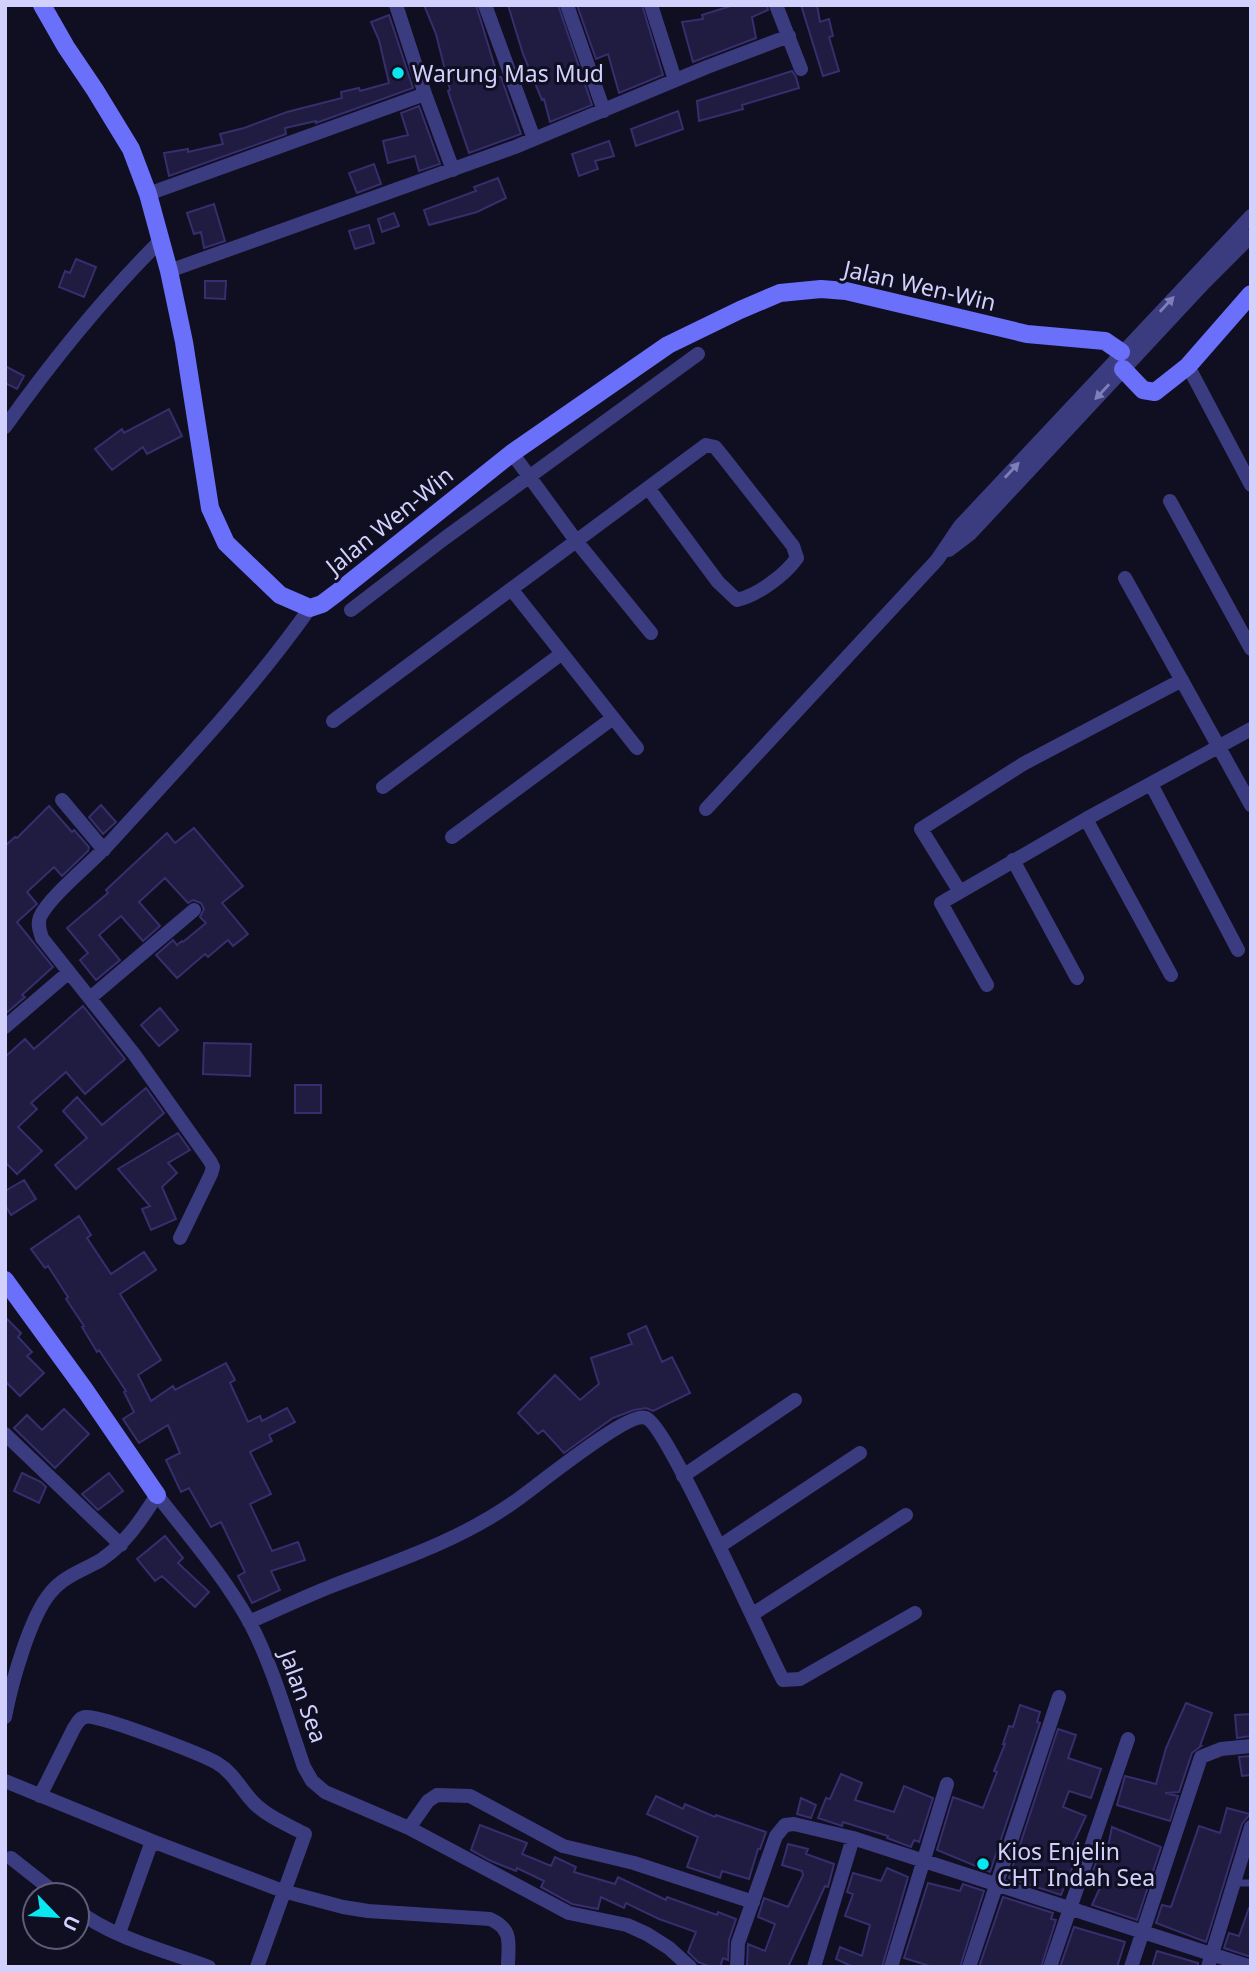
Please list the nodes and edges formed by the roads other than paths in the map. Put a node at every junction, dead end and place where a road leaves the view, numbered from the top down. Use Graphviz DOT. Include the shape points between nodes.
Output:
graph roads {
  1 [pos="41,5"];
  2 [pos="396,5"];
  3 [pos="485,5"];
  4 [pos="567,5"];
  5 [pos="651,5"];
  6 [pos="776,5"];
  7 [pos="789,36"];
  8 [pos="801,69"];
  9 [pos="675,80"];
  10 [pos="425,94"];
  11 [pos="604,111"];
  12 [pos="534,139"];
  13 [pos="453,170"];
  14 [pos="148,194"];
  15 [pos="1251,216"];
  16 [pos="1251,236"];
  17 [pos="160,241"];
  18 [pos="169,271"];
  19 [pos="1251,294"];
  20 [pos="698,354"];
  21 [pos="1122,361"];
  22 [pos="1188,366"];
  23 [pos="5,426"];
  24 [pos="512,453"];
  25 [pos="529,477"];
  26 [pos="1251,485"];
  27 [pos="649,489"];
  28 [pos="1170,501"];
  29 [pos="577,541"];
  30 [pos="1125,578"];
  31 [pos="512,590"];
  32 [pos="310,608"];
  33 [pos="351,610"];
  34 [pos="651,632"];
  35 [pos="1251,649"];
  36 [pos="561,654"];
  37 [pos="1182,680"];
  38 [pos="613,718"];
  39 [pos="334,722"];
  40 [pos="1251,729"];
  41 [pos="1219,746"];
  42 [pos="637,748"];
  43 [pos="1151,784"];
  44 [pos="383,787"];
  45 [pos="62,800"];
  46 [pos="1251,805"];
  47 [pos="706,809"];
  48 [pos="1086,819"];
  49 [pos="452,837"];
  50 [pos="104,850"];
  51 [pos="1013,860"];
  52 [pos="960,892"];
  53 [pos="194,910"];
  54 [pos="1238,950"];
  55 [pos="69,972"];
  56 [pos="1171,975"];
  57 [pos="1077,978"];
  58 [pos="987,985"];
  59 [pos="90,998"];
  60 [pos="5,1027"];
  61 [pos="180,1238"];
  62 [pos="5,1280"];
  63 [pos="795,1400"];
  64 [pos="5,1434"];
  65 [pos="860,1453"];
  66 [pos="683,1476"];
  67 [pos="157,1495"];
  68 [pos="906,1515"];
  69 [pos="121,1545"];
  70 [pos="720,1546"];
  71 [pos="915,1613"];
  72 [pos="753,1614"];
  73 [pos="249,1622"];
  74 [pos="1059,1697"];
  75 [pos="7,1698"];
  76 [pos="5,1717"];
  77 [pos="1128,1739"];
  78 [pos="1251,1746"];
  79 [pos="5,1781"];
  80 [pos="947,1784"];
  81 [pos="40,1796"];
  82 [pos="1251,1827"];
  83 [pos="409,1828"];
  84 [pos="853,1838"];
  85 [pos="152,1842"];
  86 [pos="11,1858"];
  87 [pos="922,1860"];
  88 [pos="40,1881"];
  89 [pos="1234,1882"];
  90 [pos="997,1884"];
  91 [pos="1251,1884"];
  92 [pos="283,1891"];
  93 [pos="752,1902"];
  94 [pos="1072,1907"];
  95 [pos="91,1919"];
  96 [pos="1143,1930"];
  97 [pos="119,1933"];
  98 [pos="1210,1960"];
  99 [pos="1251,1966"];
  100 [pos="209,1967"];
  101 [pos="257,1967"];
  102 [pos="508,1967"];
  103 [pos="690,1967"];
  104 [pos="737,1967"];
  105 [pos="814,1967"];
  106 [pos="891,1967"];
  107 [pos="969,1967"];
  108 [pos="1050,1967"];
  109 [pos="1130,1967"];
  1 -- 14 [label="street" via="131,149"];
  2 -- 10 [label="street"];
  3 -- 12 [label="street"];
  4 -- 11 [label="street"];
  5 -- 9 [label="street"];
  6 -- 7 [label="street"];
  7 -- 8 [label="street"];
  7 -- 9 [label="street"];
  9 -- 11 [label="street"];
  10 -- 13 [label="street"];
  10 -- 14 [label="street"];
  11 -- 12 [label="street"];
  12 -- 13 [label="street"];
  13 -- 18 [label="street"];
  14 -- 17 [label="street"];
  21 -- 15 [label="street, one-way"];
  16 -- 21 [label="street"];
  17 -- 18 [label="street"];
  17 -- 23 [label="street" via="78,331"];
  18 -- 32 [label="street" via="210,508 226,543 255,573 280,595"];
  19 -- 22 [label="street, Jalan Wen-Win"];
  20 -- 25 [label="street"];
  21 -- 22 [label="street, Jalan Wen-Win" via="1143,390 1155,392"];
  21 -- 24 [label="street, Jalan Wen-Win" via="1105,341 1009,330 846,291 780,293 668,345"];
  21 -- 47 [label="street" via="970,534 937,560"];
  22 -- 26 [label="street"];
  24 -- 25 [label="street"];
  24 -- 32 [label="street, Jalan Wen-Win" via="338,592"];
  25 -- 29 [label="street"];
  25 -- 33 [label="street"];
  27 -- 27 [label="street" via="695,452 706,445 715,447 793,546 797,558 771,582 737,600 718,582"];
  27 -- 29 [label="street"];
  28 -- 35 [label="street"];
  29 -- 31 [label="street"];
  29 -- 34 [label="street"];
  30 -- 37 [label="street"];
  31 -- 36 [label="street"];
  31 -- 39 [label="street"];
  32 -- 50 [label="street" via="278,652"];
  36 -- 38 [label="street"];
  36 -- 44 [label="street"];
  37 -- 41 [label="street"];
  37 -- 52 [label="street" via="1023,764 921,829"];
  38 -- 42 [label="street"];
  38 -- 49 [label="street"];
  40 -- 41 [label="street"];
  41 -- 43 [label="street"];
  41 -- 46 [label="street"];
  43 -- 48 [label="street"];
  43 -- 54 [label="street"];
  45 -- 50 [label="street"];
  48 -- 51 [label="street"];
  48 -- 56 [label="street"];
  50 -- 55 [label="street" via="40,918 42,938"];
  51 -- 52 [label="street"];
  51 -- 57 [label="street"];
  52 -- 58 [label="street" via="941,903"];
  53 -- 59 [label="street"];
  55 -- 59 [label="street"];
  55 -- 60 [label="street"];
  59 -- 61 [label="street" via="213,1167"];
  62 -- 67 [label="street, Jalan Sea"];
  63 -- 66 [label="street"];
  64 -- 69 [label="street"];
  65 -- 70 [label="street"];
  66 -- 70 [label="street"];
  66 -- 73 [label="street" via="649,1419 636,1418 607,1433 481,1524"];
  67 -- 69 [label="street"];
  67 -- 73 [label="street, Jalan Sea" via="210,1562"];
  68 -- 72 [label="street"];
  69 -- 75 [label="street" via="51,1591"];
  70 -- 72 [label="street"];
  71 -- 72 [label="street" via="793,1680 783,1680"];
  73 -- 83 [label="street, Jalan Sea" via="312,1781 335,1797"];
  74 -- 90 [label="street"];
  75 -- 76 [label="street"];
  77 -- 94 [label="street"];
  78 -- 96 [label="street" via="1221,1749 1201,1757"];
  79 -- 81 [label="street"];
  80 -- 87 [label="street"];
  81 -- 85 [label="street"];
  81 -- 92 [label="street" via="80,1719 100,1717 128,1727 216,1762 254,1803 305,1834"];
  82 -- 89 [label="street"];
  83 -- 93 [label="street" via="437,1795 470,1796 563,1846 634,1863"];
  83 -- 103 [label="street, Jalan Sea" via="569,1913 627,1925 646,1934"];
  84 -- 87 [label="street"];
  84 -- 93 [label="street" via="785,1825 776,1836"];
  84 -- 105 [label="street"];
  85 -- 92 [label="street"];
  85 -- 97 [label="street"];
  86 -- 88 [label="street"];
  87 -- 90 [label="street"];
  87 -- 106 [label="street"];
  89 -- 91 [label="lane"];
  89 -- 98 [label="street"];
  90 -- 94 [label="street"];
  90 -- 107 [label="street"];
  92 -- 101 [label="street"];
  92 -- 102 [label="street" via="368,1911 490,1919 508,1933"];
  93 -- 104 [label="street" via="738,1943"];
  94 -- 96 [label="street"];
  94 -- 108 [label="street"];
  95 -- 97 [label="street"];
  96 -- 98 [label="street"];
  96 -- 109 [label="street"];
  97 -- 100 [label="street"];
  98 -- 99 [label="street"];
}
